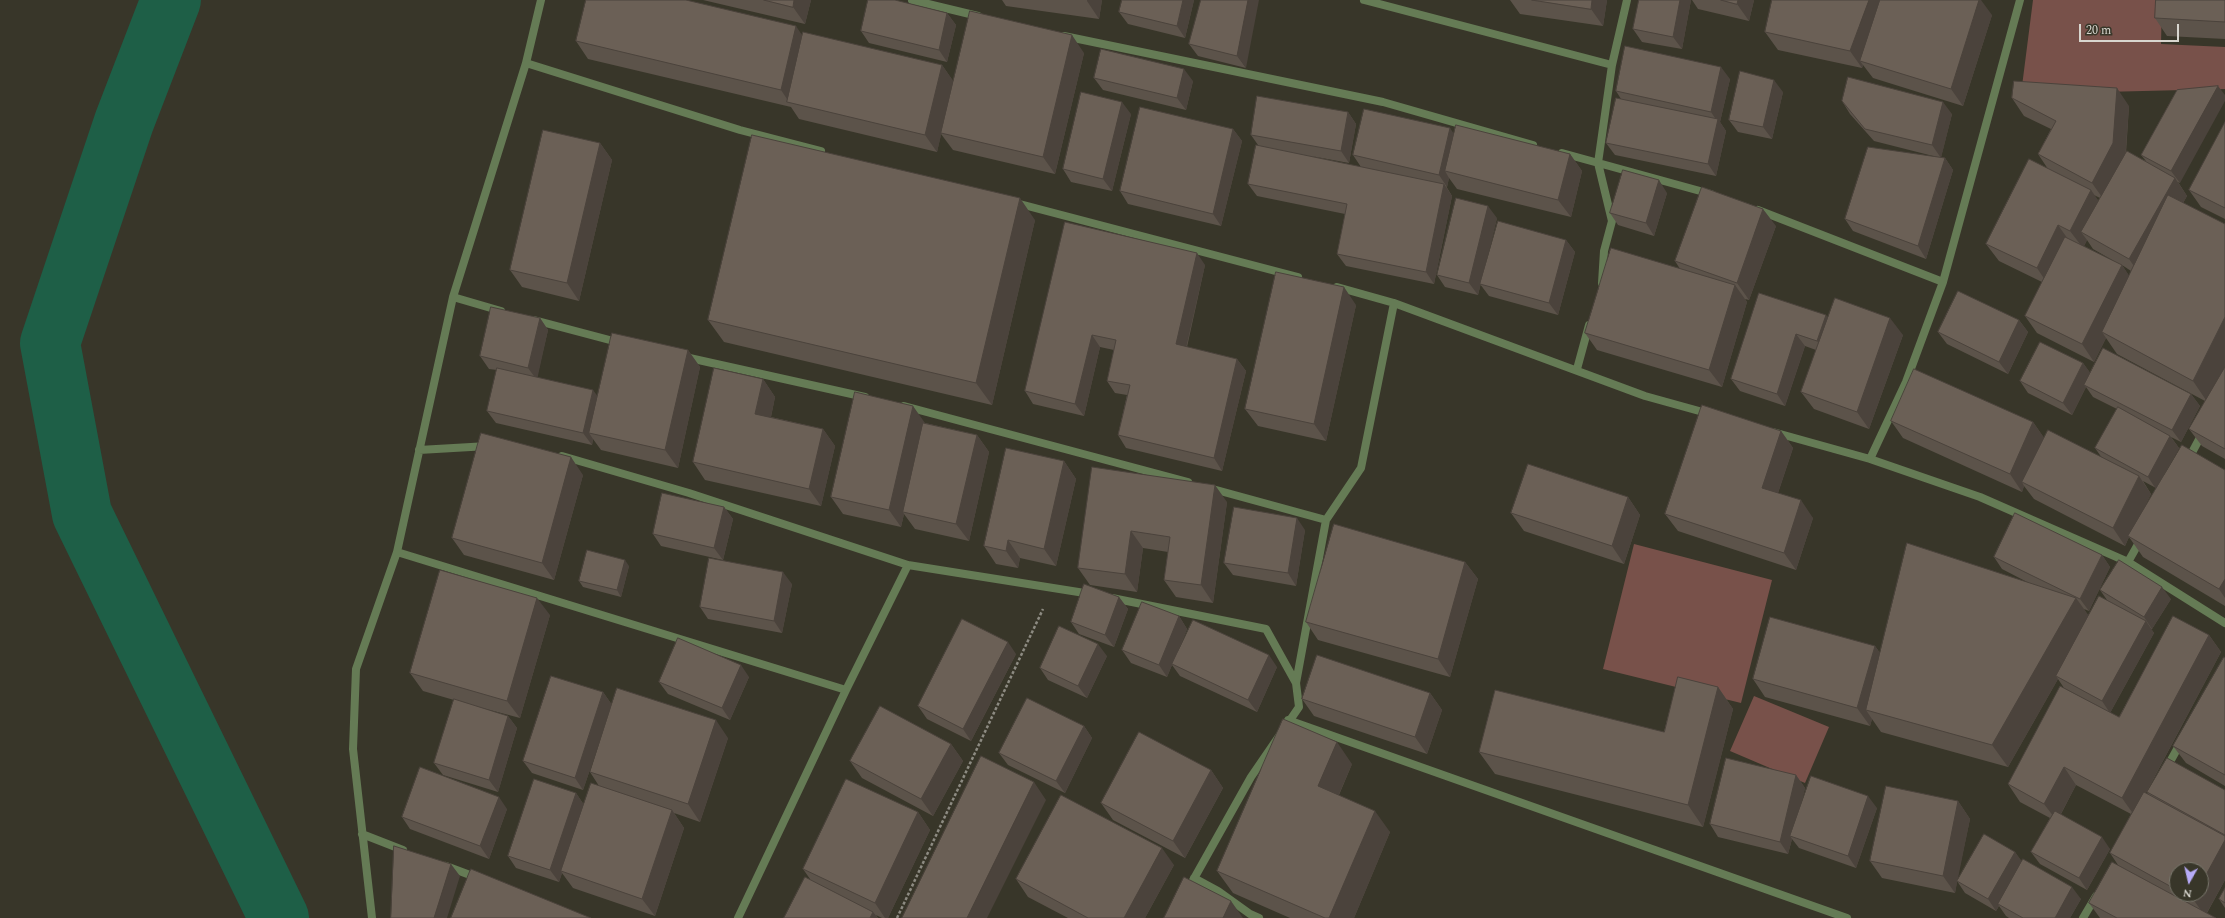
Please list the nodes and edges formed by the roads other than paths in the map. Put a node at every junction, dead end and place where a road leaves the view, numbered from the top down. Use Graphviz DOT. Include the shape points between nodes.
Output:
graph roads {
  1 [pos="541,0"];
  2 [pos="912,0"];
  3 [pos="1364,0"];
  4 [pos="1627,0"];
  5 [pos="2020,0"];
  6 [pos="989,18"];
  7 [pos="1059,35"];
  8 [pos="526,63"];
  9 [pos="1612,65"];
  10 [pos="832,154"];
  11 [pos="1598,163"];
  12 [pos="1717,196"];
  13 [pos="1009,201"];
  14 [pos="1751,207"];
  15 [pos="1309,280"];
  16 [pos="1943,282"];
  17 [pos="1325,284"];
  18 [pos="1598,294"];
  19 [pos="453,297"];
  20 [pos="1394,302"];
  21 [pos="512,314"];
  22 [pos="1592,317"];
  23 [pos="527,318"];
  24 [pos="633,345"];
  25 [pos="680,356"];
  26 [pos="1577,369"];
  27 [pos="875,399"];
  28 [pos="898,404"];
  29 [pos="1720,417"];
  30 [pos="2206,427"];
  31 [pos="1765,430"];
  32 [pos="497,445"];
  33 [pos="419,450"];
  34 [pos="551,453"];
  35 [pos="1870,459"];
  36 [pos="2183,469"];
  37 [pos="1326,520"];
  38 [pos="2148,529"];
  39 [pos="397,552"];
  40 [pos="2128,562"];
  41 [pos="908,565"];
  42 [pos="2225,623"];
  43 [pos="1296,683"];
  44 [pos="846,690"];
  45 [pos="1288,720"];
  46 [pos="2187,732"];
  47 [pos="2160,780"];
  48 [pos="362,834"];
  49 [pos="413,854"];
  50 [pos="435,862"];
  51 [pos="1194,878"];
  52 [pos="486,882"];
  53 [pos="2099,890"];
  54 [pos="1183,898"];
  55 [pos="372,918"];
  56 [pos="738,918"];
  57 [pos="1259,918"];
  58 [pos="1846,918"];
  59 [pos="2084,918"];
  1 -- 8 [label="street"];
  2 -- 6 [label="street"];
  3 -- 9 [label="street"];
  4 -- 9 [label="street"];
  5 -- 16 [label="street"];
  7 -- 11 [label="street" via="1383,102"];
  8 -- 10 [label="street" via="740,130"];
  8 -- 19 [label="street"];
  9 -- 11 [label="street"];
  11 -- 12 [label="street"];
  11 -- 18 [label="street" via="1612,221 1604,251 1603,279"];
  13 -- 15 [label="street"];
  14 -- 16 [label="street"];
  16 -- 35 [label="street" via="1906,382"];
  17 -- 20 [label="street"];
  19 -- 21 [label="street"];
  19 -- 33 [label="street"];
  20 -- 26 [label="street"];
  20 -- 37 [label="street" via="1361,468"];
  22 -- 26 [label="street"];
  23 -- 24 [label="street"];
  25 -- 27 [label="street"];
  26 -- 29 [label="street" via="1646,396"];
  28 -- 37 [label="street"];
  30 -- 36 [label="street"];
  31 -- 35 [label="street"];
  32 -- 33 [label="street"];
  33 -- 39 [label="street"];
  34 -- 41 [label="street" via="689,493"];
  35 -- 40 [label="street" via="1980,497"];
  37 -- 43 [label="street"];
  38 -- 40 [label="street"];
  39 -- 44 [label="street"];
  39 -- 48 [label="street" via="356,669 353,749"];
  40 -- 42 [label="street"];
  41 -- 43 [label="street" via="1053,587 1266,628"];
  41 -- 44 [label="street"];
  43 -- 45 [label="street" via="1299,706"];
  44 -- 56 [label="street"];
  45 -- 51 [label="street" via="1251,777"];
  45 -- 58 [label="street"];
  46 -- 47 [label="street"];
  48 -- 49 [label="street"];
  48 -- 55 [label="street"];
  50 -- 52 [label="street"];
  51 -- 54 [label="street"];
  51 -- 57 [label="street"];
  53 -- 59 [label="street"];
}
